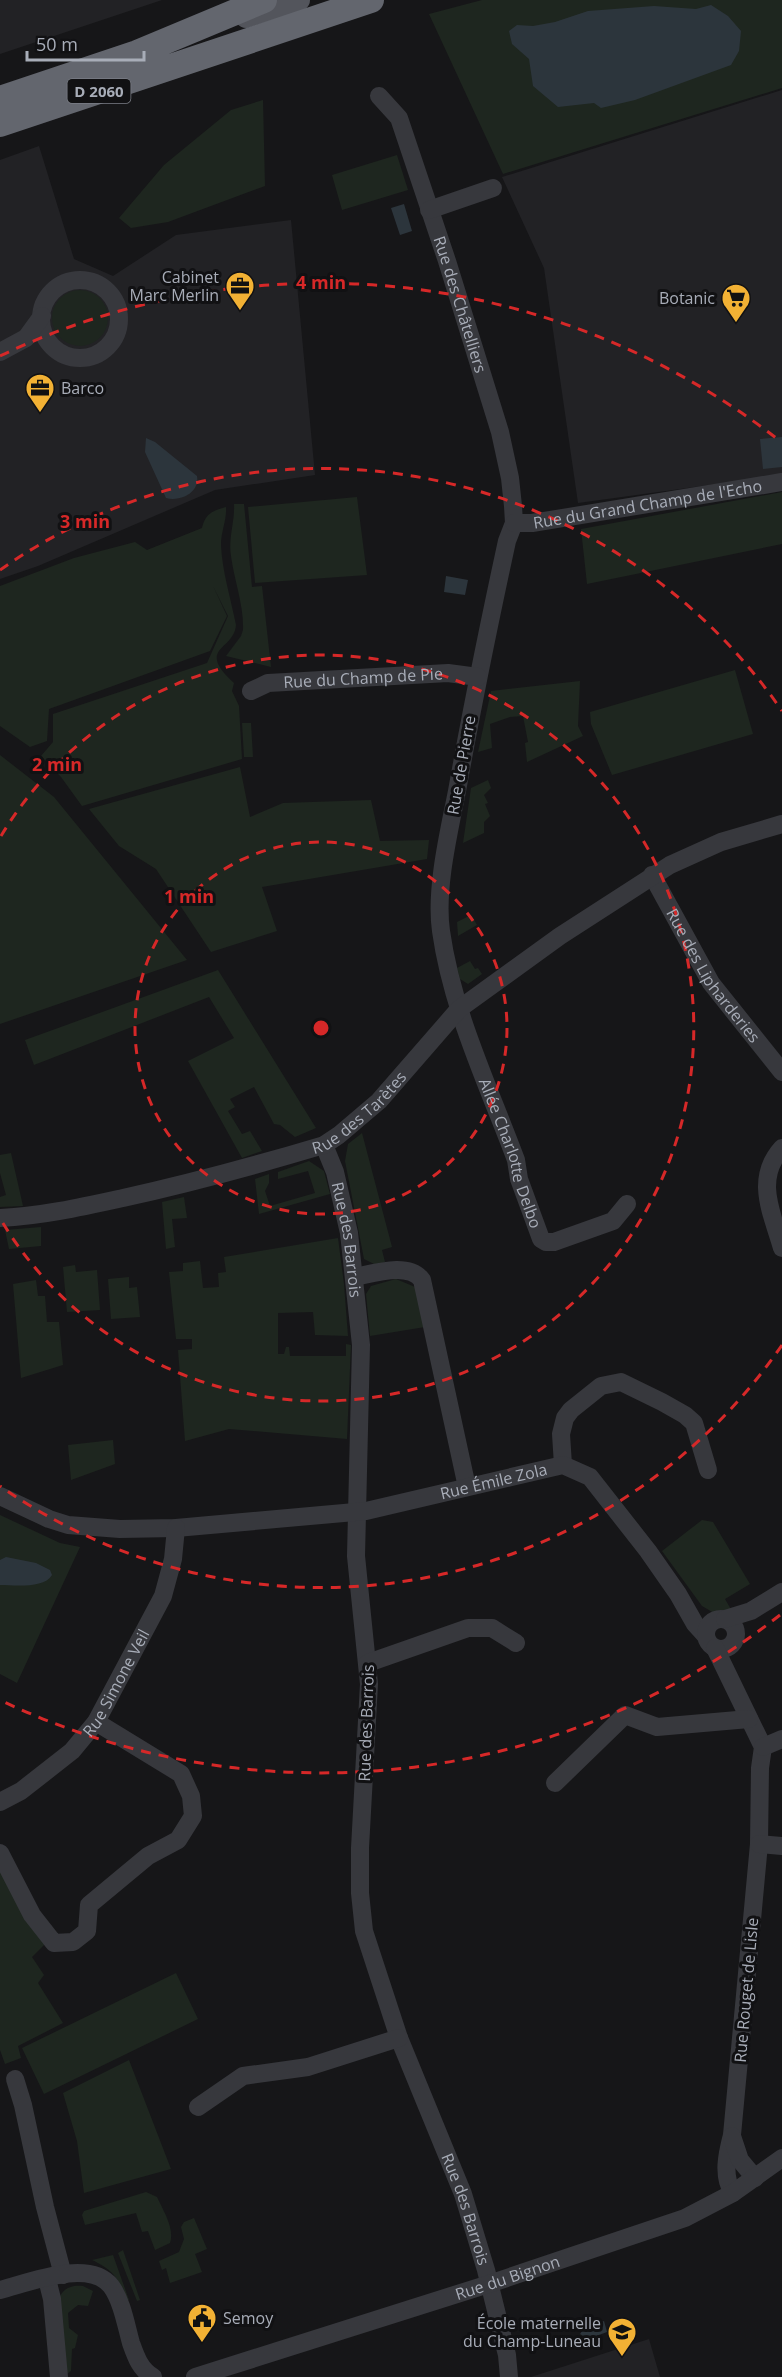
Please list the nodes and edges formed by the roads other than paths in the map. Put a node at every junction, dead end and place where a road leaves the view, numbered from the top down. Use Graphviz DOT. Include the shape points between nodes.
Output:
graph roads {
  1 [pos="264,0"];
  2 [pos="299,0"];
  3 [pos="371,0"];
  4 [pos="136,53"];
  5 [pos="379,96"];
  6 [pos="0,99"];
  7 [pos="0,124"];
  8 [pos="493,188"];
  9 [pos="429,210"];
  10 [pos="42,316"];
  11 [pos="51,345"];
  12 [pos="0,353"];
  13 [pos="782,482"];
  14 [pos="514,523"];
  15 [pos="478,677"];
  16 [pos="251,691"];
  17 [pos="782,824"];
  18 [pos="652,875"];
  19 [pos="459,1009"];
  20 [pos="782,1072"];
  21 [pos="324,1145"];
  22 [pos="782,1148"];
  23 [pos="627,1204"];
  24 [pos="0,1218"];
  25 [pos="782,1248"];
  26 [pos="355,1277"];
  27 [pos="563,1465"];
  28 [pos="708,1470"];
  29 [pos="468,1487"];
  30 [pos="0,1496"];
  31 [pos="357,1512"];
  32 [pos="176,1528"];
  33 [pos="782,1592"];
  34 [pos="722,1632"];
  35 [pos="516,1643"];
  36 [pos="368,1662"];
  37 [pos="749,1719"];
  38 [pos="96,1722"];
  39 [pos="782,1739"];
  40 [pos="764,1747"];
  41 [pos="555,1783"];
  42 [pos="0,1802"];
  43 [pos="759,1844"];
  44 [pos="782,1846"];
  45 [pos="0,1853"];
  46 [pos="399,2038"];
  47 [pos="15,2079"];
  48 [pos="198,2107"];
  49 [pos="732,2135"];
  50 [pos="782,2158"];
  51 [pos="755,2178"];
  52 [pos="733,2193"];
  53 [pos="55,2277"];
  54 [pos="489,2284"];
  55 [pos="0,2290"];
  56 [pos="59,2377"];
  57 [pos="153,2377"];
  58 [pos="195,2377"];
  59 [pos="509,2377"];
  1 -- 4 [label="highway"];
  2 -- 4 [label="main road, D 2060"];
  3 -- 7 [label="highway, D 2060"];
  4 -- 6 [label="highway, D 2060"];
  5 -- 9 [label="street, Rue des Châtelliers" via="399,118"];
  8 -- 9 [label="street"];
  9 -- 14 [label="street, Rue des Châtelliers" via="500,432"];
  10 -- 11 [label="street" via="45,336"];
  10 -- 11 [label="street" via="52,292 77,281 96,284 116,304 117,332 111,344 100,352 74,358"];
  10 -- 12 [label="street" via="26,338"];
  11 -- 12 [label="street"];
  13 -- 14 [label="street, Rue du Grand Champ de l'Echo"];
  14 -- 15 [label="street, Rue de Pierre"];
  15 -- 16 [label="street, Rue du Champ de Pie" via="448,672 268,683"];
  15 -- 19 [label="street, Rue de Pierre" via="446,846 440,908 450,978"];
  17 -- 18 [label="street, Rue des Tarètes" via="721,842"];
  18 -- 19 [label="street, Rue des Tarètes"];
  18 -- 20 [label="street, Rue des Lipharderies" via="711,983"];
  19 -- 21 [label="street, Rue des Tarètes" via="379,1101"];
  19 -- 23 [label="street, Allée Charlotte Delbo" via="541,1239 554,1242 613,1221"];
  21 -- 24 [label="street, Rue des Tarètes" via="162,1190 43,1215"];
  21 -- 26 [label="street, Rue des Barrois" via="335,1172"];
  22 -- 25 [label="street" via="773,1158 766,1180"];
  26 -- 29 [label="street" via="408,1270 422,1280"];
  26 -- 31 [label="street, Rue des Barrois" via="361,1345"];
  27 -- 28 [label="street" via="561,1434 565,1418 601,1386 621,1382 663,1402 694,1424"];
  27 -- 29 [label="street, Rue Émile Zola"];
  27 -- 34 [label="street, Rue Émile Zola" via="590,1477 648,1551 695,1624"];
  29 -- 31 [label="street, Rue Émile Zola"];
  30 -- 32 [label="street" via="68,1525"];
  31 -- 32 [label="street"];
  31 -- 36 [label="street, Rue des Barrois" via="356,1556"];
  32 -- 38 [label="street, Rue Simone Veil" via="163,1596"];
  33 -- 34 [label="street"];
  34 -- 37 [label="street" via="736,1690"];
  35 -- 36 [label="street" via="492,1628 468,1628"];
  36 -- 46 [label="street, Rue des Barrois" via="360,1893 364,1931"];
  37 -- 40 [label="street"];
  37 -- 41 [label="street" via="657,1727 625,1714"];
  38 -- 42 [label="street, Rue Simone Veil" via="72,1751 21,1791"];
  38 -- 45 [label="street" via="181,1774 191,1796 193,1816 178,1840 148,1856 89,1905 87,1931 73,1942 54,1943 32,1915"];
  39 -- 40 [label="street"];
  40 -- 43 [label="street, Rue Rouget de Lisle"];
  43 -- 44 [label="street"];
  43 -- 49 [label="street, Rue Rouget de Lisle"];
  46 -- 48 [label="street" via="308,2067 243,2076"];
  46 -- 54 [label="street, Rue des Barrois" via="463,2194"];
  47 -- 53 [label="street" via="45,2207"];
  49 -- 51 [label="street, Rue Rouget de Lisle" via="740,2160"];
  49 -- 52 [label="street, Rue Rouget de Lisle" via="726,2178"];
  50 -- 51 [label="street, Rue du Bignon"];
  51 -- 52 [label="street, Rue du Bignon"];
  52 -- 54 [label="street, Rue du Bignon" via="685,2218"];
  53 -- 55 [label="street"];
  53 -- 56 [label="street" via="52,2299"];
  53 -- 57 [label="street" via="88,2272 110,2285 139,2364"];
  54 -- 58 [label="street, Rue du Bignon"];
  54 -- 59 [label="street, Rue des Barrois"];
}
